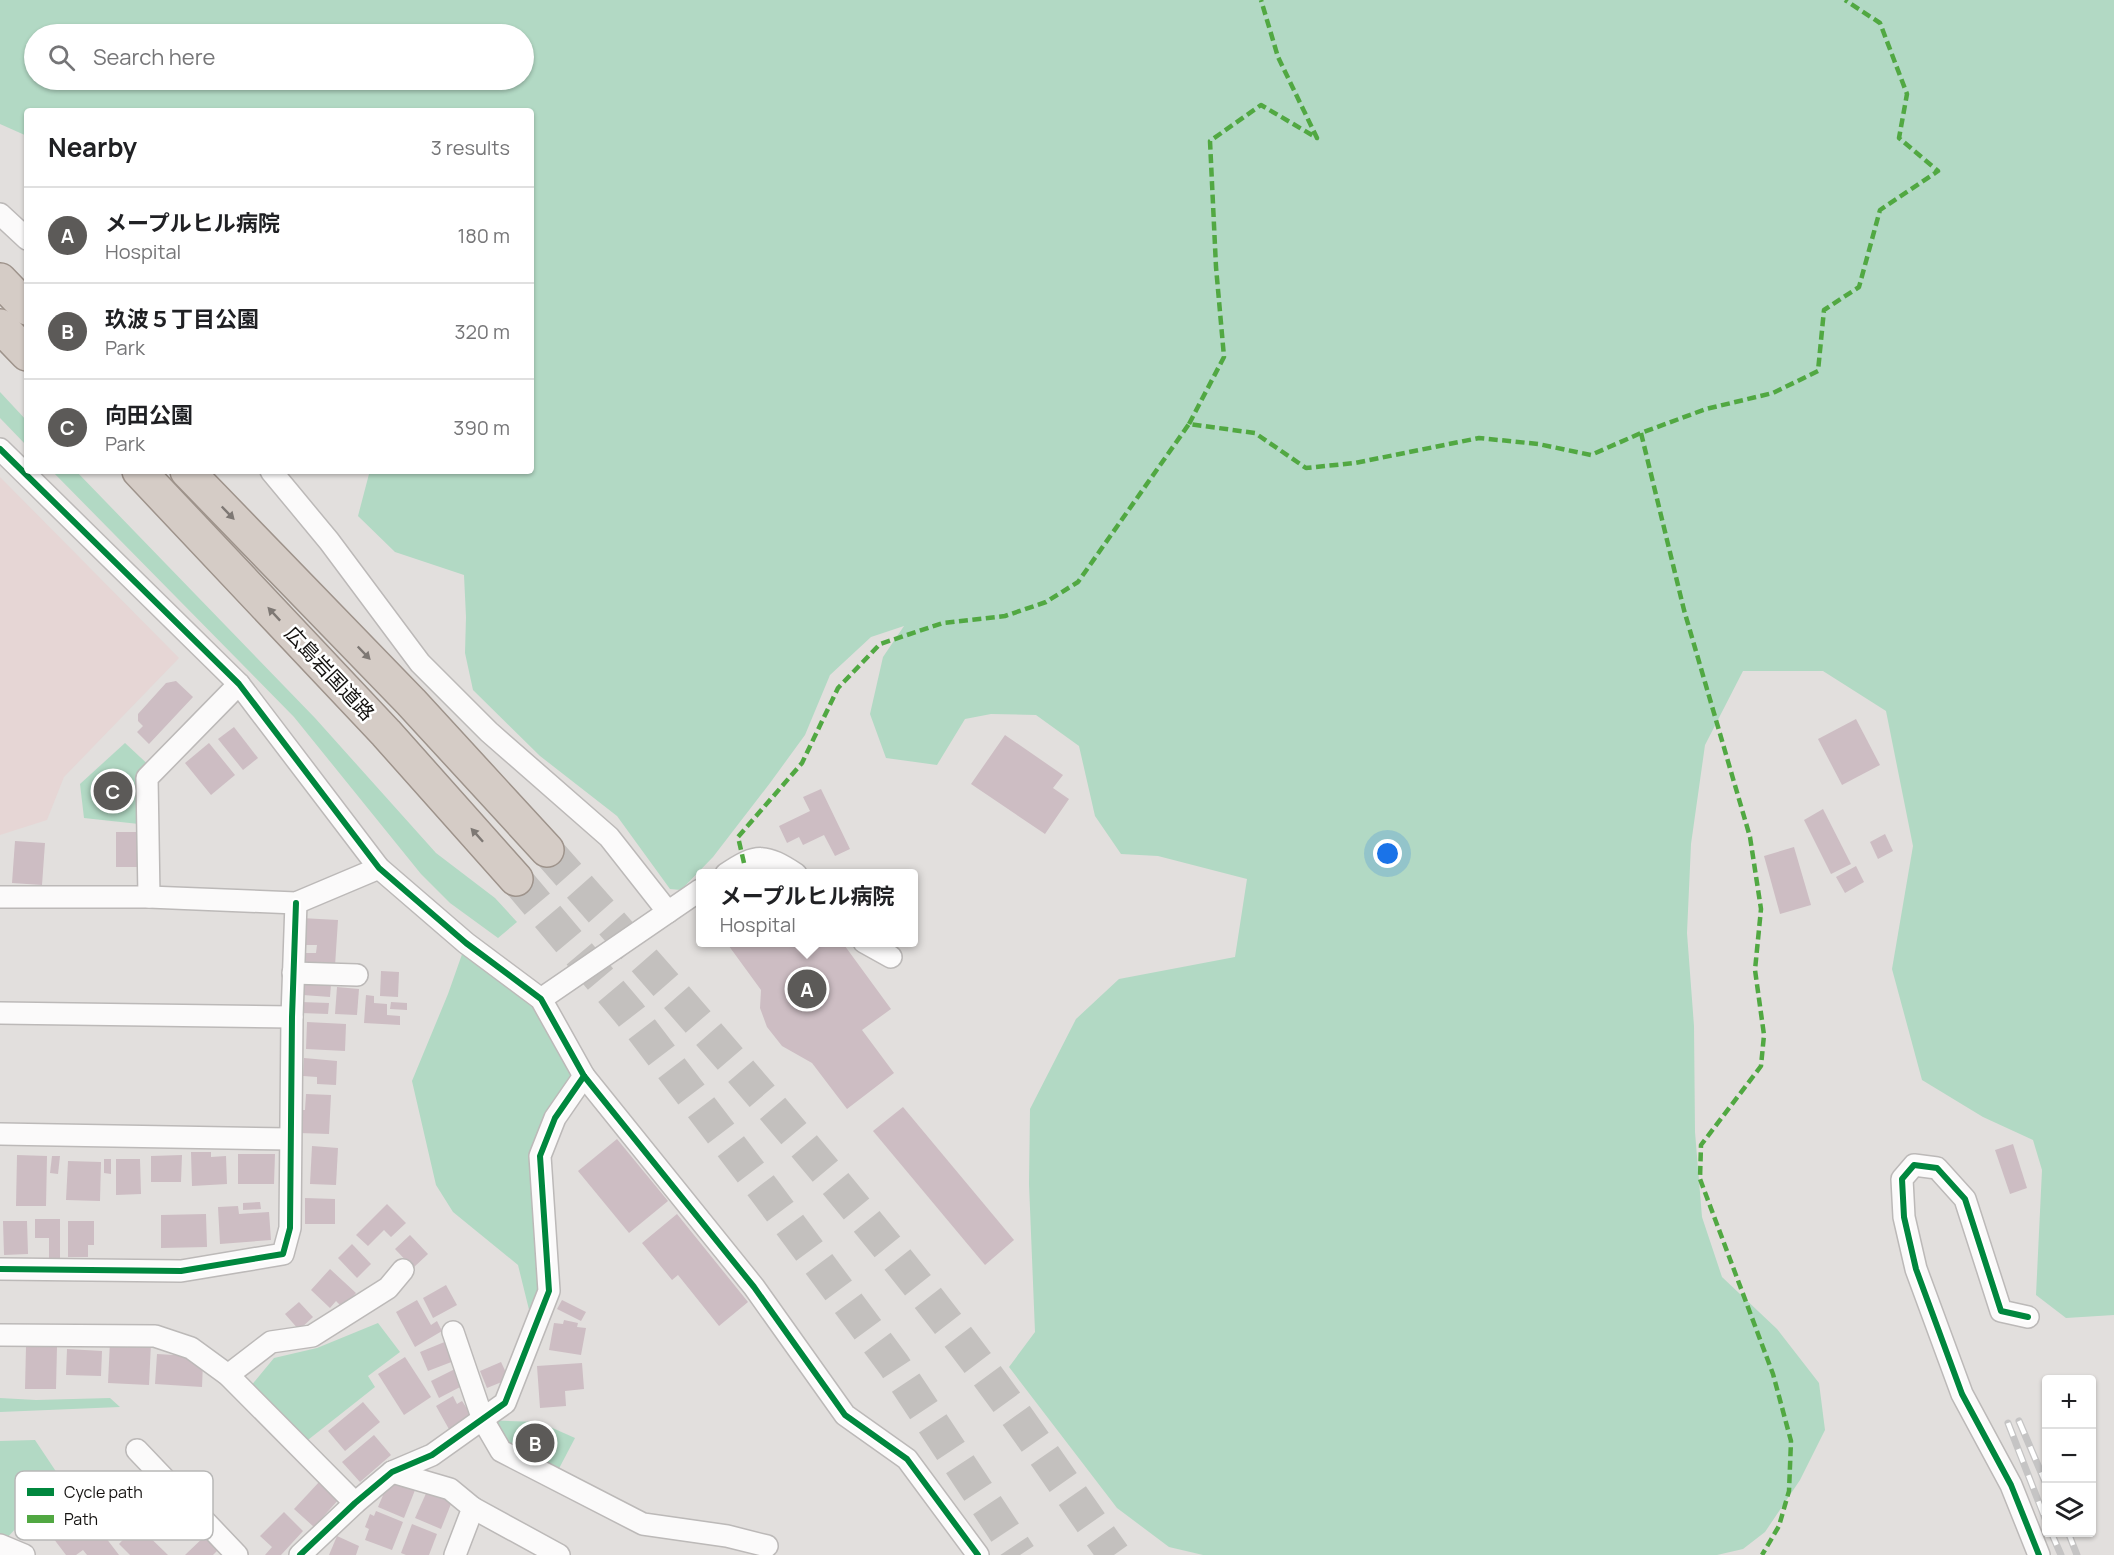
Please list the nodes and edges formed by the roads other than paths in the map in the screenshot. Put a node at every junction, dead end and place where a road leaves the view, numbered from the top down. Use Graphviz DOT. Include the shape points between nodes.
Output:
graph roads {
  1 [pos="0,214"];
  2 [pos="24,236"];
  3 [pos="0,280"];
  4 [pos="24,305"];
  5 [pos="0,326"];
  6 [pos="24,351"];
  7 [pos="0,449"];
  8 [pos="24,473"];
  9 [pos="25,474"];
  10 [pos="142,474"];
  11 [pos="190,474"];
  12 [pos="273,474"];
  13 [pos="239,684"];
  14 [pos="548,850"];
  15 [pos="379,867"];
  16 [pos="733,869"];
  17 [pos="790,869"];
  18 [pos="516,879"];
  19 [pos="696,893"];
  20 [pos="0,897"];
  21 [pos="149,897"];
  22 [pos="296,903"];
  23 [pos="668,912"];
  24 [pos="873,947"];
  25 [pos="891,957"];
  26 [pos="293,973"];
  27 [pos="357,975"];
  28 [pos="541,999"];
  29 [pos="0,1013"];
  30 [pos="292,1017"];
  31 [pos="584,1076"];
  32 [pos="0,1134"];
  33 [pos="290,1139"];
  34 [pos="0,1269"];
  35 [pos="403,1270"];
  36 [pos="2028,1317"];
  37 [pos="453,1332"];
  38 [pos="0,1335"];
  39 [pos="228,1376"];
  40 [pos="483,1420"];
  41 [pos="137,1450"];
  42 [pos="157,1471"];
  43 [pos="392,1472"];
  44 [pos="355,1503"];
  45 [pos="473,1508"];
  46 [pos="213,1530"];
  47 [pos="0,1545"];
  48 [pos="767,1546"];
  49 [pos="24,1555"];
  50 [pos="237,1555"];
  51 [pos="300,1555"];
  52 [pos="455,1555"];
  53 [pos="559,1555"];
  54 [pos="978,1555"];
  55 [pos="2039,1555"];
  1 -- 2 [label="street"];
  3 -- 4 [label="highway"];
  5 -- 6 [label="highway"];
  7 -- 8 [label="street"];
  9 -- 13 [label="street"];
  18 -- 10 [label="highway, 広島岩国道路, one-way" via="386,733"];
  11 -- 14 [label="highway, 広島岩国道路, one-way"];
  12 -- 23 [label="street" via="420,663 489,732 609,837"];
  13 -- 15 [label="street"];
  13 -- 21 [label="street" via="147,778"];
  15 -- 22 [label="street"];
  15 -- 28 [label="street" via="466,943"];
  16 -- 17 [label="street" via="753,857 777,861"];
  19 -- 23 [label="street"];
  20 -- 21 [label="street"];
  21 -- 22 [label="street"];
  22 -- 26 [label="street"];
  23 -- 28 [label="street"];
  24 -- 25 [label="street"];
  26 -- 27 [label="street"];
  26 -- 30 [label="street"];
  28 -- 31 [label="street"];
  29 -- 30 [label="street"];
  30 -- 33 [label="street"];
  31 -- 40 [label="street" via="555,1118 540,1156 549,1291 505,1403"];
  31 -- 54 [label="street" via="754,1287 845,1415 907,1459"];
  32 -- 33 [label="street"];
  33 -- 34 [label="street" via="290,1228 283,1254 181,1270"];
  35 -- 39 [label="street" via="388,1288 312,1336 271,1342"];
  36 -- 55 [label="street" via="2001,1311 1965,1199 1937,1168 1914,1165 1902,1179 1904,1217 1916,1269 1962,1394 2011,1485"];
  37 -- 40 [label="street"];
  38 -- 39 [label="street" via="155,1336 191,1348"];
  39 -- 44 [label="street"];
  40 -- 43 [label="street" via="432,1455"];
  40 -- 48 [label="street" via="501,1451 643,1524"];
  41 -- 42 [label="street"];
  43 -- 44 [label="street"];
  43 -- 45 [label="street" via="450,1489"];
  44 -- 51 [label="street"];
  45 -- 52 [label="street"];
  45 -- 53 [label="street"];
  46 -- 50 [label="street"];
  47 -- 49 [label="street"];
}
